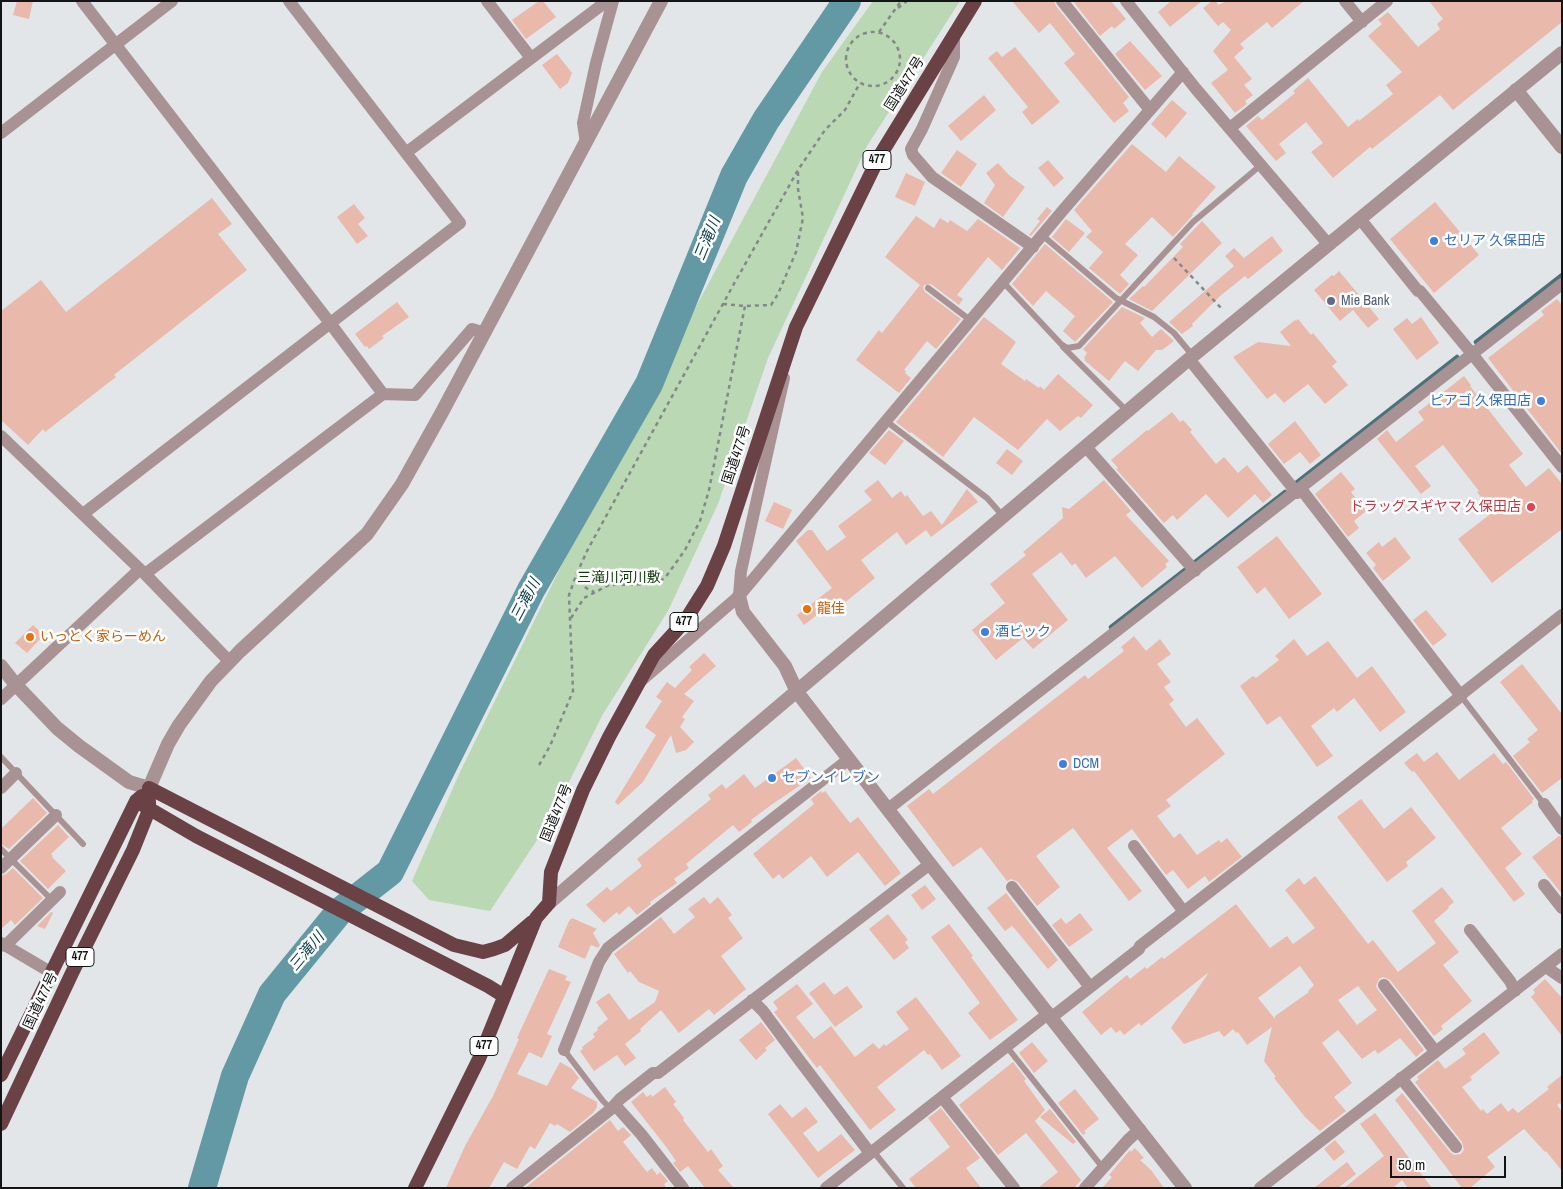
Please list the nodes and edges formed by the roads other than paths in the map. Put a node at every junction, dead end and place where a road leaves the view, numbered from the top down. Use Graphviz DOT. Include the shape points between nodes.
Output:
graph roads {
  1 [pos="82,1"];
  2 [pos="172,1"];
  3 [pos="289,1"];
  4 [pos="487,1"];
  5 [pos="607,1"];
  6 [pos="613,1"];
  7 [pos="661,1"];
  8 [pos="975,1"];
  9 [pos="1062,1"];
  10 [pos="1126,1"];
  11 [pos="1345,1"];
  12 [pos="1387,1"];
  13 [pos="1362,22"];
  14 [pos="954,36"];
  15 [pos="116,45"];
  16 [pos="1562,53"];
  17 [pos="531,58"];
  18 [pos="1182,72"];
  19 [pos="1516,90"];
  20 [pos="1150,110"];
  21 [pos="1230,128"];
  22 [pos="1,134"];
  23 [pos="586,143"];
  24 [pos="1562,147"];
  25 [pos="407,152"];
  26 [pos="1261,165"];
  27 [pos="1361,220"];
  28 [pos="1042,235"];
  29 [pos="1329,245"];
  30 [pos="1033,247"];
  31 [pos="1003,282"];
  32 [pos="1562,284"];
  33 [pos="928,288"];
  34 [pos="1121,301"];
  35 [pos="970,320"];
  36 [pos="330,323"];
  37 [pos="796,328"];
  38 [pos="485,333"];
  39 [pos="1061,344"];
  40 [pos="1473,355"];
  41 [pos="1191,358"];
  42 [pos="383,394"];
  43 [pos="1128,412"];
  44 [pos="886,420"];
  45 [pos="1,436"];
  46 [pos="1086,447"];
  47 [pos="1562,467"];
  48 [pos="1299,491"];
  49 [pos="83,514"];
  50 [pos="1004,517"];
  51 [pos="1195,571"];
  52 [pos="142,572"];
  53 [pos="738,596"];
  54 [pos="1562,615"];
  55 [pos="230,662"];
  56 [pos="1,666"];
  57 [pos="640,682"];
  58 [pos="16,685"];
  59 [pos="798,692"];
  60 [pos="1461,696"];
  61 [pos="1,699"];
  62 [pos="1,758"];
  63 [pos="849,759"];
  64 [pos="16,773"];
  65 [pos="129,782"];
  66 [pos="1,788"];
  67 [pos="149,788"];
  68 [pos="136,802"];
  69 [pos="1544,804"];
  70 [pos="149,810"];
  71 [pos="888,810"];
  72 [pos="56,816"];
  73 [pos="1562,829"];
  74 [pos="83,844"];
  75 [pos="1134,846"];
  76 [pos="1,849"];
  77 [pos="11,859"];
  78 [pos="930,864"];
  79 [pos="1,868"];
  80 [pos="1544,885"];
  81 [pos="1012,887"];
  82 [pos="56,896"];
  83 [pos="549,903"];
  84 [pos="1562,908"];
  85 [pos="1184,912"];
  86 [pos="536,918"];
  87 [pos="1470,930"];
  88 [pos="3,945"];
  89 [pos="1562,954"];
  90 [pos="1546,967"];
  91 [pos="52,972"];
  92 [pos="1562,978"];
  93 [pos="1384,986"];
  94 [pos="1090,987"];
  95 [pos="1515,991"];
  96 [pos="504,996"];
  97 [pos="752,1000"];
  98 [pos="1051,1015"];
  99 [pos="1007,1047"];
  100 [pos="564,1050"];
  101 [pos="1435,1050"];
  102 [pos="28,1066"];
  103 [pos="1,1075"];
  104 [pos="1401,1078"];
  105 [pos="942,1097"];
  106 [pos="613,1107"];
  107 [pos="1,1111"];
  108 [pos="1,1124"];
  109 [pos="1140,1129"];
  110 [pos="1456,1147"];
  111 [pos="872,1152"];
  112 [pos="1103,1168"];
  113 [pos="415,1188"];
  114 [pos="512,1188"];
  115 [pos="683,1188"];
  116 [pos="826,1188"];
  117 [pos="902,1188"];
  118 [pos="1014,1188"];
  119 [pos="1085,1188"];
  120 [pos="1185,1188"];
  121 [pos="1260,1188"];
  1 -- 15 [label="street"];
  2 -- 15 [label="street"];
  3 -- 25 [label="street"];
  4 -- 17 [label="street"];
  5 -- 17 [label="street"];
  6 -- 23 [label="street" via="583,123"];
  7 -- 23 [label="street"];
  8 -- 14 [label="highway, 国道477号 / 477"];
  9 -- 20 [label="street"];
  10 -- 18 [label="street"];
  11 -- 13 [label="street"];
  12 -- 13 [label="street"];
  13 -- 21 [label="street"];
  14 -- 30 [label="street" via="954,57 911,149 912,156 932,177"];
  14 -- 37 [label="highway, 国道477号 / 477" via="879,157"];
  15 -- 22 [label="street"];
  15 -- 36 [label="street"];
  16 -- 19 [label="street"];
  17 -- 25 [label="street"];
  18 -- 20 [label="street"];
  18 -- 21 [label="street"];
  19 -- 24 [label="street"];
  19 -- 27 [label="street"];
  20 -- 28 [label="street"];
  21 -- 26 [label="street"];
  23 -- 38 [label="street"];
  25 -- 36 [label="street" via="460,223"];
  26 -- 29 [label="street"];
  26 -- 34 [label="lane" via="1193,222"];
  27 -- 29 [label="street"];
  27 -- 40 [label="street"];
  28 -- 30 [label="street"];
  28 -- 34 [label="lane"];
  29 -- 41 [label="street"];
  30 -- 31 [label="street"];
  31 -- 35 [label="street"];
  31 -- 39 [label="lane"];
  32 -- 40 [label="street"];
  33 -- 35 [label="lane"];
  34 -- 39 [label="lane" via="1078,346 1067,348"];
  34 -- 41 [label="lane" via="1154,316 1174,333"];
  35 -- 44 [label="street"];
  36 -- 42 [label="street"];
  36 -- 49 [label="street"];
  37 -- 53 [label="street"];
  37 -- 57 [label="highway, 国道477号 / 477" via="724,546 707,586 684,621 654,655"];
  38 -- 42 [label="street" via="472,329 415,394"];
  38 -- 55 [label="street" via="402,484 372,528"];
  39 -- 43 [label="lane"];
  40 -- 47 [label="street"];
  40 -- 48 [label="street"];
  41 -- 43 [label="street"];
  41 -- 48 [label="street"];
  42 -- 52 [label="street"];
  43 -- 46 [label="street"];
  44 -- 50 [label="lane" via="987,498"];
  44 -- 53 [label="street"];
  45 -- 49 [label="street"];
  46 -- 50 [label="street"];
  46 -- 51 [label="street"];
  48 -- 51 [label="street"];
  48 -- 60 [label="street"];
  49 -- 52 [label="street"];
  50 -- 59 [label="street"];
  51 -- 71 [label="street"];
  52 -- 55 [label="street"];
  52 -- 58 [label="street"];
  53 -- 57 [label="street"];
  53 -- 59 [label="street" via="742,612 785,666"];
  54 -- 60 [label="street"];
  55 -- 67 [label="street" via="211,681 179,725"];
  56 -- 58 [label="street"];
  57 -- 83 [label="highway, 国道477号 / 477" via="583,790 551,872"];
  58 -- 61 [label="street"];
  58 -- 65 [label="street" via="58,728"];
  59 -- 63 [label="street"];
  59 -- 83 [label="street"];
  60 -- 69 [label="lane"];
  60 -- 85 [label="street"];
  62 -- 64 [label="lane"];
  63 -- 71 [label="street"];
  63 -- 100 [label="street" via="608,948 599,962"];
  64 -- 66 [label="street"];
  64 -- 72 [label="lane"];
  65 -- 67 [label="street"];
  65 -- 68 [label="street"];
  67 -- 68 [label="highway, 国道477号 / 477"];
  67 -- 70 [label="highway, 国道477号 / 477"];
  67 -- 86 [label="highway, 477" via="454,945 483,952 505,945"];
  68 -- 70 [label="highway"];
  68 -- 91 [label="highway, 国道477号 / 477"];
  69 -- 73 [label="street"];
  70 -- 96 [label="highway"];
  70 -- 102 [label="highway, 国道477号 / 477"];
  71 -- 78 [label="street"];
  72 -- 74 [label="lane"];
  72 -- 77 [label="street"];
  75 -- 85 [label="street"];
  76 -- 77 [label="lane"];
  77 -- 79 [label="street"];
  77 -- 82 [label="lane"];
  78 -- 97 [label="street"];
  78 -- 98 [label="street"];
  80 -- 84 [label="street"];
  81 -- 94 [label="street"];
  82 -- 88 [label="street"];
  83 -- 86 [label="highway, 477"];
  85 -- 94 [label="street"];
  86 -- 96 [label="highway, 477"];
  87 -- 95 [label="street"];
  88 -- 91 [label="street"];
  89 -- 90 [label="street"];
  90 -- 92 [label="street"];
  90 -- 95 [label="street"];
  91 -- 103 [label="highway, 国道477号 / 477"];
  93 -- 101 [label="street"];
  94 -- 98 [label="street"];
  95 -- 101 [label="street"];
  96 -- 113 [label="highway, 477" via="479,1058"];
  97 -- 106 [label="street" via="658,1073 653,1073"];
  97 -- 111 [label="street"];
  98 -- 99 [label="street"];
  98 -- 109 [label="street"];
  99 -- 105 [label="street"];
  99 -- 112 [label="lane"];
  100 -- 106 [label="lane" via="603,1101"];
  101 -- 104 [label="street"];
  102 -- 107 [label="highway"];
  102 -- 108 [label="highway, 国道477号 / 477"];
  104 -- 110 [label="street"];
  104 -- 121 [label="street"];
  105 -- 111 [label="street"];
  105 -- 118 [label="street"];
  106 -- 114 [label="street"];
  106 -- 115 [label="street" via="641,1134"];
  109 -- 112 [label="street"];
  109 -- 120 [label="street"];
  111 -- 116 [label="street"];
  111 -- 117 [label="lane"];
  112 -- 119 [label="street"];
}
